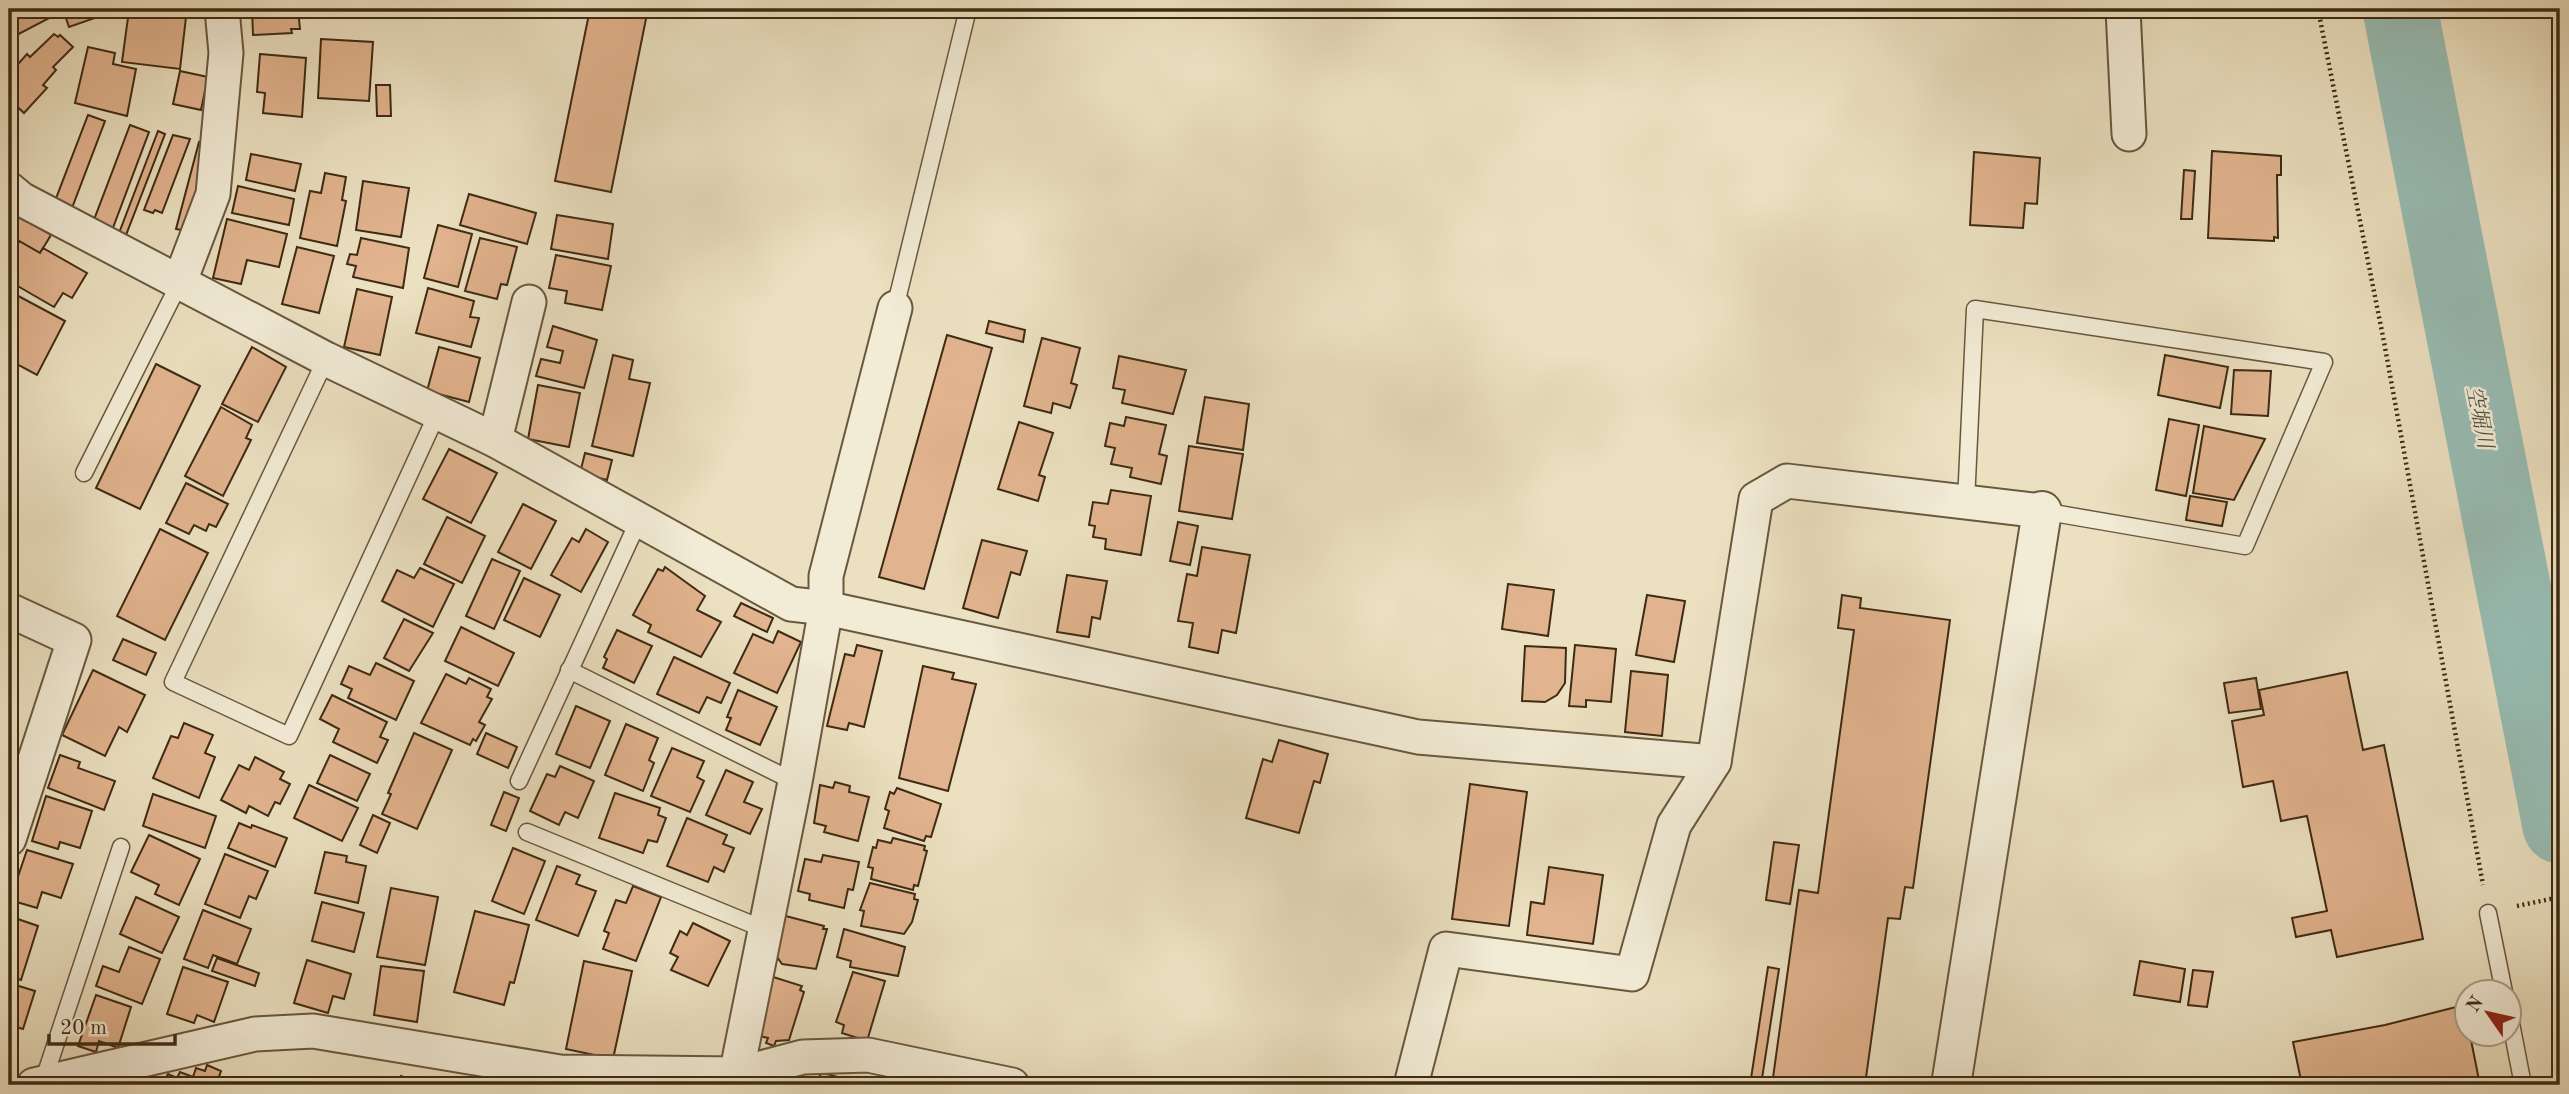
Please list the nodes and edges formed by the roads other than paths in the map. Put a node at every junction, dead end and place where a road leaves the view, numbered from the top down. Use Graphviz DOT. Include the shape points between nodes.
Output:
graph roads {
  1 [pos="222,9"];
  2 [pos="968,9"];
  3 [pos="2123,9"];
  4 [pos="2129,134"];
  5 [pos="9,189"];
  6 [pos="179,284"];
  7 [pos="528,302"];
  8 [pos="895,308"];
  9 [pos="326,359"];
  10 [pos="437,414"];
  11 [pos="495,440"];
  12 [pos="84,473"];
  13 [pos="1966,502"];
  14 [pos="2042,512"];
  15 [pos="638,522"];
  16 [pos="827,608"];
  17 [pos="9,611"];
  18 [pos="569,670"];
  19 [pos="1714,762"];
  20 [pos="519,781"];
  21 [pos="795,782"];
  22 [pos="527,832"];
  23 [pos="9,839"];
  24 [pos="121,847"];
  25 [pos="2488,913"];
  26 [pos="766,930"];
  27 [pos="2501,978"];
  28 [pos="2516,1048"];
  29 [pos="736,1080"];
  30 [pos="38,1084"];
  31 [pos="1012,1085"];
  32 [pos="1411,1085"];
  33 [pos="1951,1085"];
  34 [pos="2523,1085"];
  1 -- 6 [label="street" via="226,53 213,194"];
  2 -- 8 [label="lane"];
  3 -- 4 [label="street"];
  5 -- 6 [label="street"];
  6 -- 9 [label="street"];
  6 -- 12 [label="lane"];
  7 -- 11 [label="street"];
  8 -- 16 [label="street" via="826,576"];
  9 -- 10 [label="street"];
  9 -- 10 [label="lane" via="173,682 289,736"];
  10 -- 11 [label="street"];
  11 -- 15 [label="street"];
  13 -- 14 [label="street"];
  13 -- 14 [label="lane" via="1975,309 2324,362 2245,546"];
  13 -- 19 [label="street" via="1787,481 1756,499"];
  14 -- 33 [label="street"];
  15 -- 16 [label="street" via="791,604"];
  15 -- 18 [label="lane"];
  16 -- 19 [label="street" via="1418,737"];
  16 -- 21 [label="street"];
  17 -- 23 [label="street" via="74,640"];
  18 -- 20 [label="lane"];
  18 -- 21 [label="lane"];
  19 -- 32 [label="street" via="1674,825 1632,974 1446,949"];
  21 -- 26 [label="street"];
  22 -- 26 [label="lane"];
  24 -- 30 [label="lane"];
  25 -- 27 [label="lane"];
  26 -- 29 [label="street"];
  28 -- 34 [label="lane"];
  29 -- 30 [label="street" via="561,1072 313,1031 255,1034"];
  29 -- 31 [label="street" via="803,1057 868,1055"];
}
